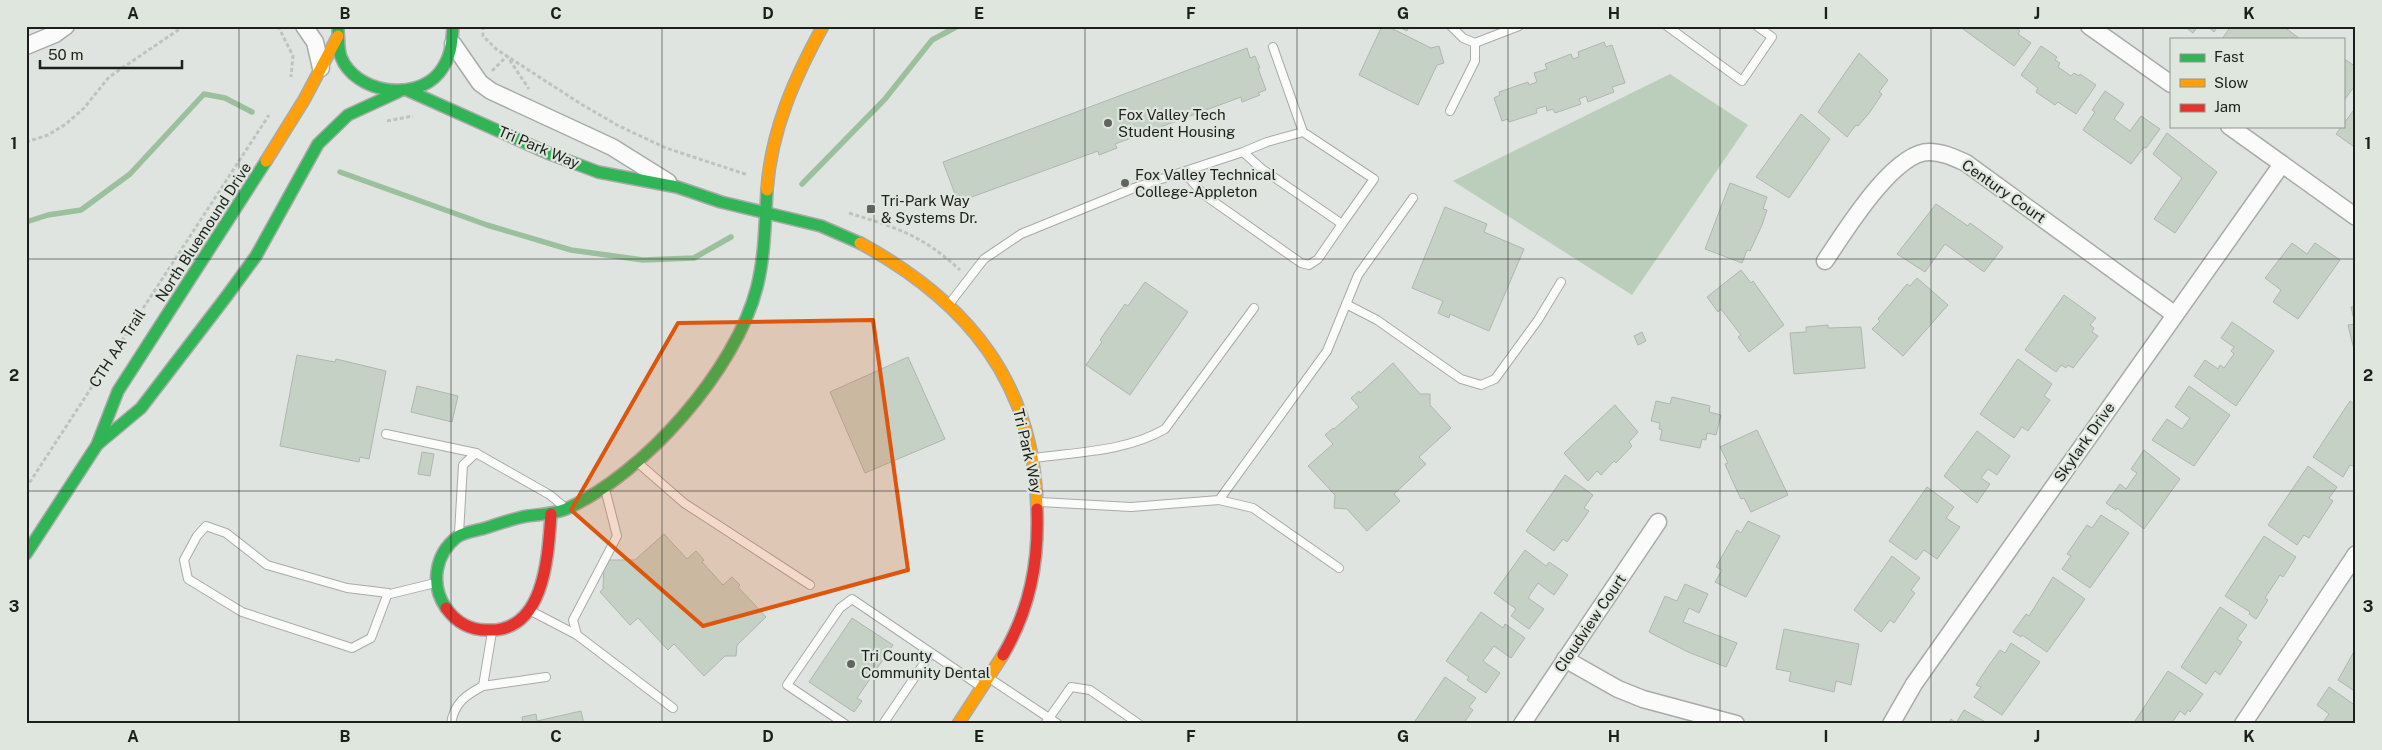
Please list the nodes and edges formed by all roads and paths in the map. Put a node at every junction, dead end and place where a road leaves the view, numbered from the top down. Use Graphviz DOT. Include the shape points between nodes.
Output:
graph roads {
  1 [pos="66,26"];
  2 [pos="184,26"];
  3 [pos="279,26"];
  4 [pos="304,26"];
  5 [pos="483,26"];
  6 [pos="823,26"];
  7 [pos="1451,26"];
  8 [pos="1519,26"];
  9 [pos="1667,26"];
  10 [pos="1757,26"];
  11 [pos="2089,26"];
  12 [pos="338,31"];
  13 [pos="454,32"];
  14 [pos="1475,43"];
  15 [pos="26,46"];
  16 [pos="1273,46"];
  17 [pos="507,56"];
  18 [pos="321,68"];
  19 [pos="490,74"];
  20 [pos="289,82"];
  21 [pos="2170,83"];
  22 [pos="403,92"];
  23 [pos="1450,111"];
  24 [pos="269,114"];
  25 [pos="419,117"];
  26 [pos="381,123"];
  27 [pos="2232,128"];
  28 [pos="1303,132"];
  29 [pos="26,142"];
  30 [pos="1244,152"];
  31 [pos="2282,164"];
  32 [pos="1184,172"];
  33 [pos="766,180"];
  34 [pos="674,186"];
  35 [pos="1413,198"];
  36 [pos="765,211"];
  37 [pos="848,213"];
  38 [pos="2356,217"];
  39 [pos="1342,224"];
  40 [pos="1825,261"];
  41 [pos="970,278"];
  42 [pos="1561,282"];
  43 [pos="950,303"];
  44 [pos="1346,304"];
  45 [pos="1254,308"];
  46 [pos="2174,314"];
  47 [pos="386,434"];
  48 [pos="97,445"];
  49 [pos="476,453"];
  50 [pos="1033,458"];
  51 [pos="636,461"];
  52 [pos="604,485"];
  53 [pos="26,488"];
  54 [pos="1219,500"];
  55 [pos="1040,502"];
  56 [pos="566,509"];
  57 [pos="551,514"];
  58 [pos="1658,522"];
  59 [pos="459,535"];
  60 [pos="26,554"];
  61 [pos="2356,554"];
  62 [pos="1339,568"];
  63 [pos="435,584"];
  64 [pos="810,585"];
  65 [pos="388,594"];
  66 [pos="531,611"];
  67 [pos="492,632"];
  68 [pos="577,635"];
  69 [pos="931,653"];
  70 [pos="1565,659"];
  71 [pos="546,677"];
  72 [pos="985,682"];
  73 [pos="483,686"];
  74 [pos="673,708"];
  75 [pos="1047,720"];
  76 [pos="451,724"];
  77 [pos="845,724"];
  78 [pos="882,724"];
  79 [pos="958,724"];
  80 [pos="1058,724"];
  81 [pos="1139,724"];
  82 [pos="1522,724"];
  83 [pos="1736,724"];
  84 [pos="1891,724"];
  85 [pos="2243,724"];
  1 -- 15 [label="street"];
  2 -- 29 [label="path" via="109,77 66,124 48,135"];
  3 -- 20 [label="path" via="293,56"];
  4 -- 18 [label="street" via="315,42"];
  5 -- 17 [label="path" via="486,42"];
  6 -- 33 [label="street" via="784,105"];
  7 -- 14 [label="lane" via="1463,38"];
  8 -- 14 [label="lane"];
  9 -- 10 [label="lane" via="1742,81 1772,37"];
  11 -- 21 [label="street"];
  12 -- 18 [label="street, North Bluemound Drive"];
  12 -- 22 [label="street, Tri Park Way" via="343,58 356,76 375,88"];
  13 -- 22 [label="street, North Bluemound Drive" via="445,65 438,74"];
  13 -- 34 [label="street, Tri Park Way" via="480,83 490,92 612,147"];
  14 -- 23 [label="lane" via="1475,61"];
  16 -- 28 [label="lane"];
  17 -- 19 [label="path"];
  17 -- 33 [label="path" via="581,104 642,138"];
  18 -- 48 [label="street, North Bluemound Drive" via="278,143 118,391"];
  22 -- 34 [label="street, Tri Park Way" via="601,173"];
  22 -- 48 [label="street, North Bluemound Drive" via="348,116 323,138 256,256 226,297 141,408"];
  24 -- 53 [label="path, CTH AA Trail"];
  25 -- 26 [label="path"];
  27 -- 31 [label="street"];
  28 -- 30 [label="lane"];
  28 -- 39 [label="lane" via="1374,179"];
  30 -- 32 [label="lane"];
  30 -- 39 [label="lane" via="1262,169"];
  31 -- 38 [label="street"];
  31 -- 46 [label="street, Skylark Drive"];
  32 -- 39 [label="lane" via="1203,194 1301,263 1309,265 1318,259"];
  32 -- 41 [label="lane" via="1134,188 1021,234 984,260"];
  33 -- 36 [label="street"];
  34 -- 36 [label="street, Tri Park Way" via="719,201"];
  35 -- 44 [label="lane" via="1358,274"];
  36 -- 43 [label="street, Tri Park Way" via="852,238 895,261"];
  36 -- 51 [label="street" via="762,266 731,349 676,424"];
  37 -- 41 [label="path" via="914,235 939,251"];
  40 -- 46 [label="street, Century Court" via="1850,224 1901,164 1929,152 1947,154 1966,163"];
  41 -- 43 [label="lane"];
  42 -- 44 [label="lane" via="1500,372 1481,385 1461,379 1377,320"];
  43 -- 50 [label="street, Tri Park Way" via="977,334 1007,379 1025,425"];
  44 -- 54 [label="lane" via="1328,352"];
  45 -- 50 [label="lane" via="1165,429 1147,439 1114,447"];
  46 -- 84 [label="street, Skylark Drive" via="1914,684"];
  47 -- 49 [label="lane"];
  48 -- 60 [label="street, North Bluemound Drive"];
  49 -- 56 [label="lane" via="550,495"];
  49 -- 59 [label="lane" via="463,465"];
  50 -- 55 [label="street, Tri Park Way"];
  51 -- 52 [label="street"];
  51 -- 64 [label="lane" via="684,503"];
  52 -- 56 [label="street"];
  52 -- 68 [label="lane" via="617,536 573,620"];
  54 -- 55 [label="lane" via="1131,507"];
  54 -- 62 [label="lane" via="1254,508"];
  55 -- 72 [label="street, Tri Park Way" via="1037,556 1028,600 1008,644"];
  56 -- 57 [label="street"];
  57 -- 59 [label="street" via="524,517"];
  57 -- 66 [label="street" via="545,572"];
  58 -- 70 [label="street, Cloudview Court"];
  59 -- 63 [label="street" via="441,555"];
  61 -- 85 [label="street"];
  63 -- 65 [label="lane"];
  63 -- 67 [label="street" via="439,598 454,619 474,629"];
  65 -- 65 [label="lane" via="347,588 267,565 226,533 206,526 184,560 188,579 242,612 352,648 371,638"];
  66 -- 67 [label="street" via="517,624"];
  66 -- 68 [label="lane"];
  67 -- 73 [label="lane"];
  68 -- 74 [label="lane"];
  69 -- 72 [label="lane"];
  69 -- 77 [label="lane" via="852,599 840,608 787,685"];
  69 -- 78 [label="lane"];
  70 -- 82 [label="street, Cloudview Court"];
  70 -- 83 [label="street" via="1618,689 1643,699"];
  71 -- 73 [label="lane"];
  72 -- 75 [label="lane"];
  72 -- 79 [label="street, Tri Park Way"];
  73 -- 76 [label="lane" via="464,696 452,713"];
  75 -- 80 [label="lane"];
  75 -- 81 [label="lane" via="1071,687 1090,690"];
}
